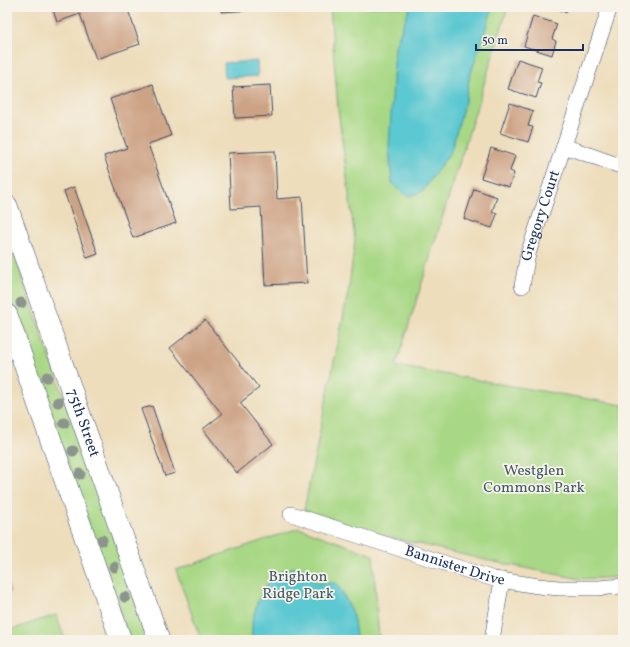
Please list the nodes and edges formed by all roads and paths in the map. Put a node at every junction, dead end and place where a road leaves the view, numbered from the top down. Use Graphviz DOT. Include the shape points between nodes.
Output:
graph roads {
  1 [pos="610,7"];
  2 [pos="564,146"];
  3 [pos="623,167"];
  4 [pos="7,206"];
  5 [pos="522,286"];
  6 [pos="7,315"];
  7 [pos="291,514"];
  8 [pos="502,580"];
  9 [pos="623,586"];
  10 [pos="121,640"];
  11 [pos="159,640"];
  12 [pos="492,640"];
  1 -- 2 [label="street, Gregory Court"];
  2 -- 3 [label="street"];
  2 -- 5 [label="street, Gregory Court" via="528,254"];
  4 -- 11 [label="main road, 75th Street"];
  6 -- 10 [label="main road"];
  7 -- 8 [label="street, Bannister Drive" via="456,568"];
  8 -- 9 [label="street, Bannister Drive" via="559,588"];
  8 -- 12 [label="street"];
}
